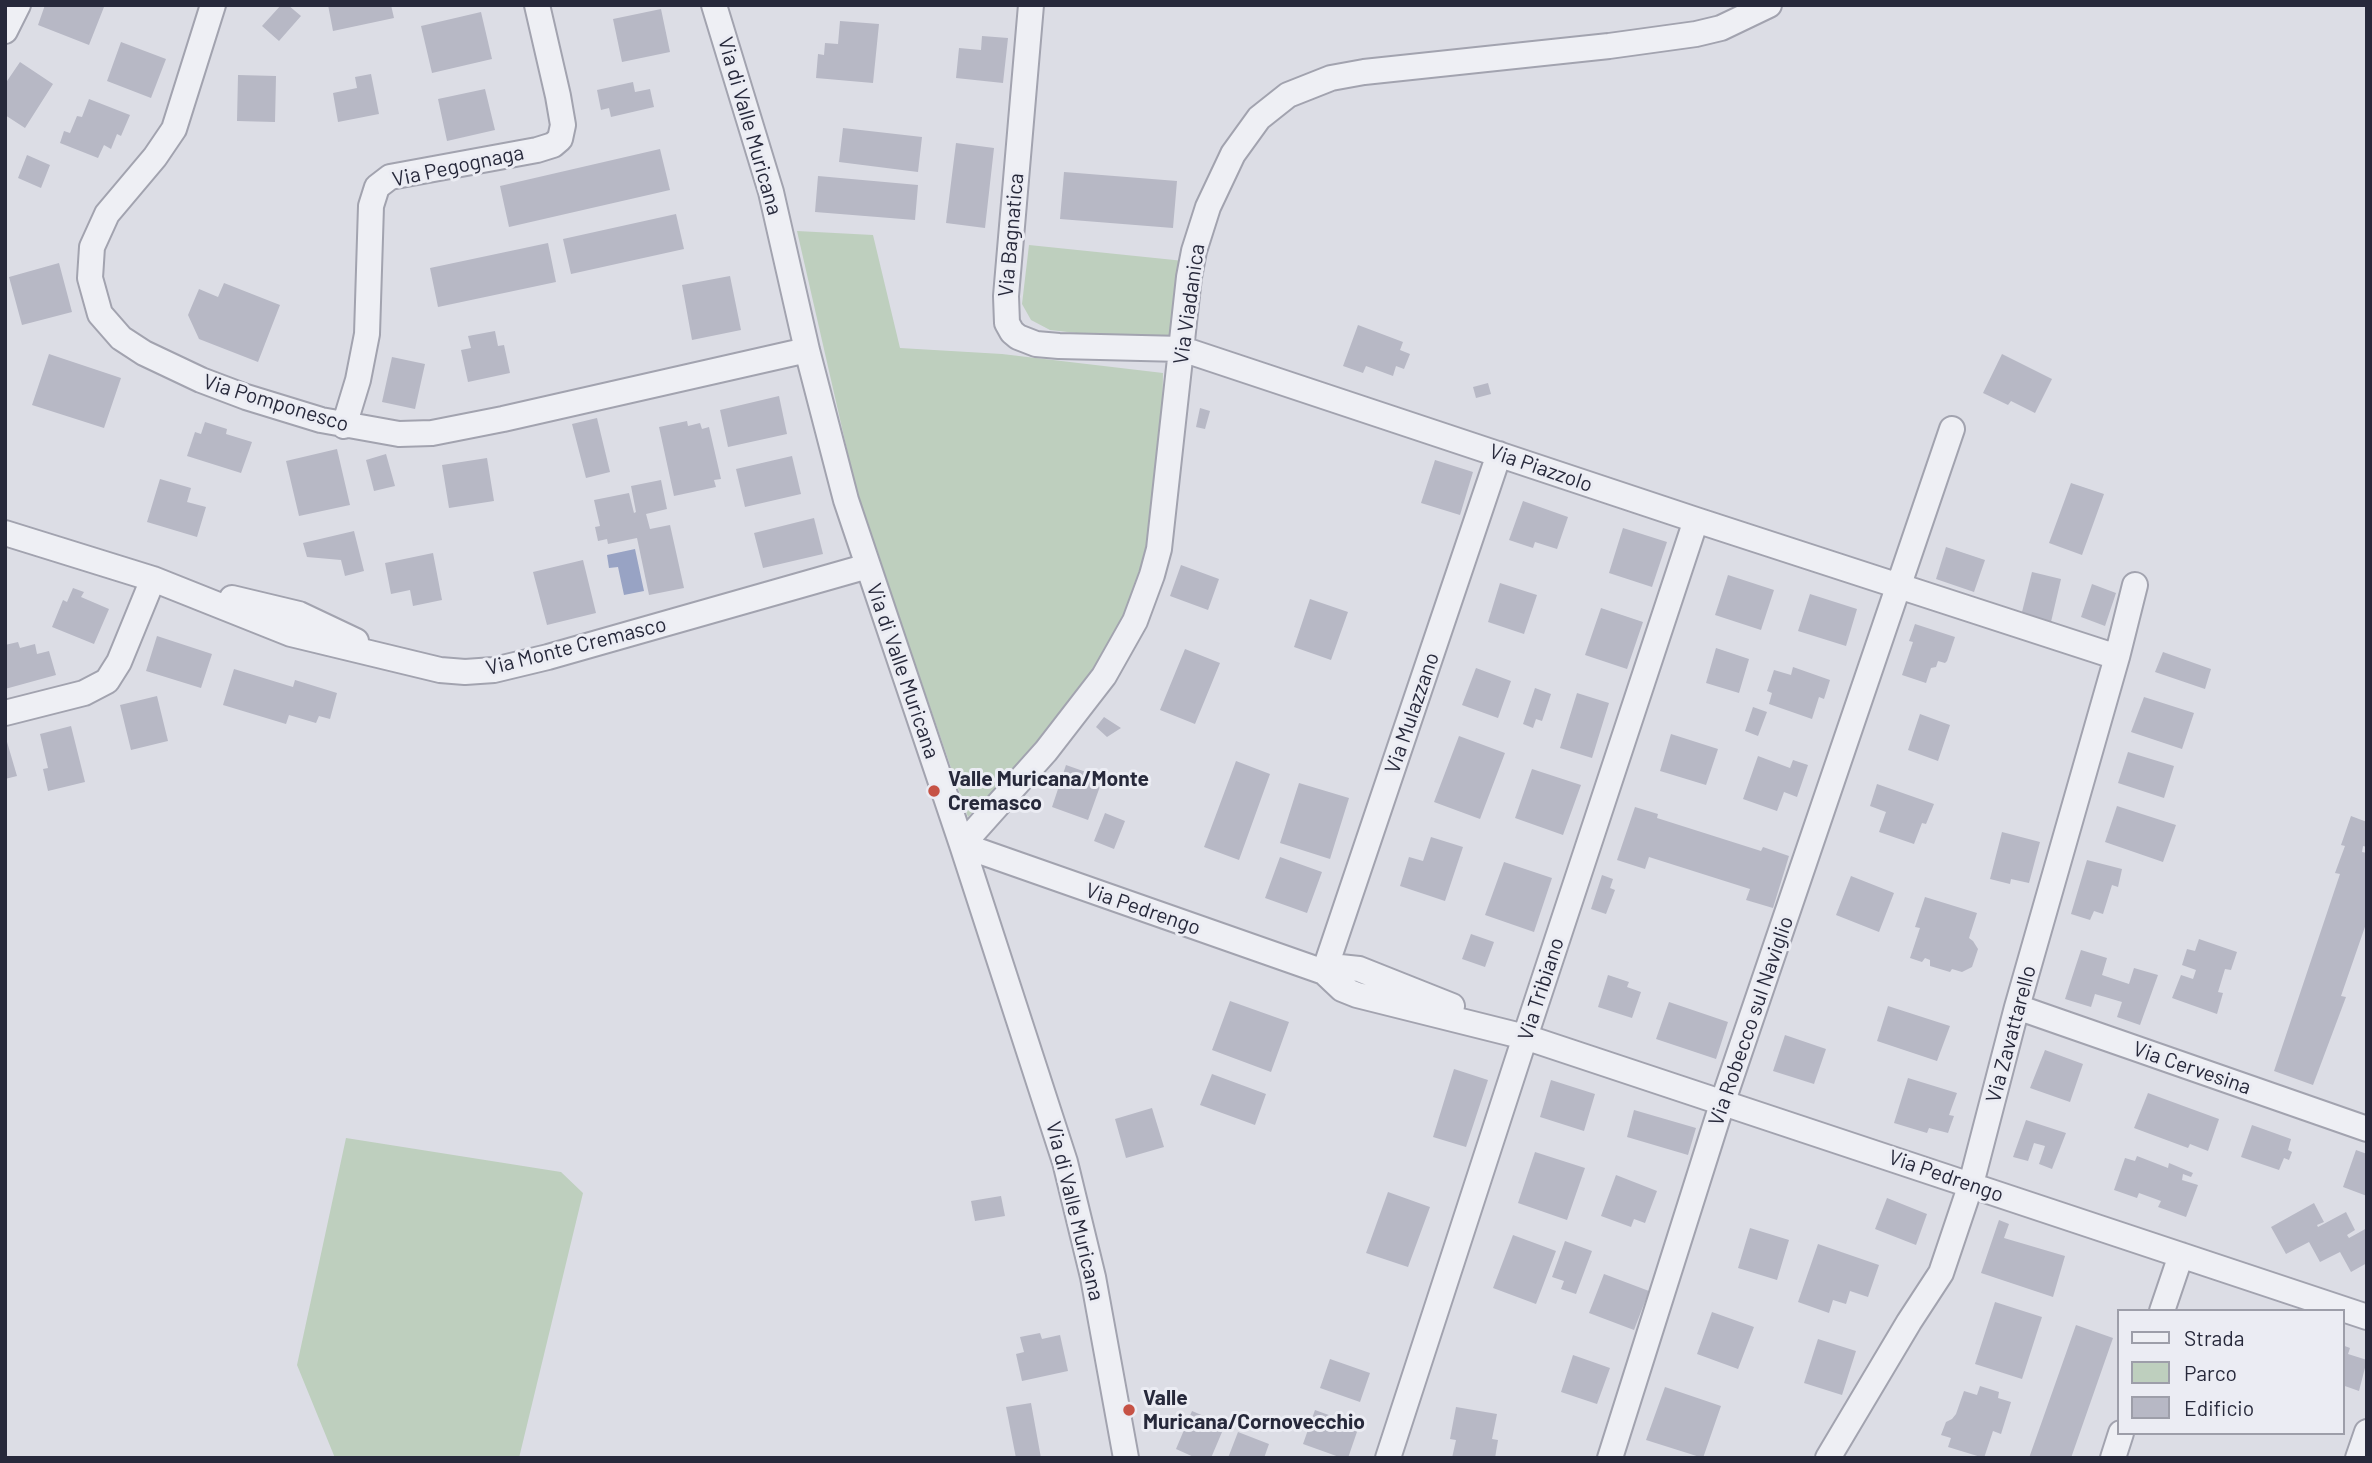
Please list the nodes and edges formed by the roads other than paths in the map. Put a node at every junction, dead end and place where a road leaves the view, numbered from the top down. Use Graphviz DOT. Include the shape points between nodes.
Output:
graph roads {
  1 [pos="18,5"];
  2 [pos="214,5"];
  3 [pos="537,5"];
  4 [pos="714,5"];
  5 [pos="1031,5"];
  6 [pos="1769,5"];
  7 [pos="5,31"];
  8 [pos="1182,349"];
  9 [pos="807,350"];
  10 [pos="344,426"];
  11 [pos="1952,429"];
  12 [pos="1499,454"];
  13 [pos="1696,520"];
  14 [pos="5,533"];
  15 [pos="868,566"];
  16 [pos="153,579"];
  17 [pos="2135,585"];
  18 [pos="1900,587"];
  19 [pos="2117,657"];
  20 [pos="5,713"];
  21 [pos="962,845"];
  22 [pos="1324,972"];
  23 [pos="2017,1007"];
  24 [pos="1525,1037"];
  25 [pos="1723,1101"];
  26 [pos="2367,1129"];
  27 [pos="1971,1184"];
  28 [pos="2181,1255"];
  29 [pos="2163,1309"];
  30 [pos="2343,1309"];
  31 [pos="2344,1309"];
  32 [pos="2367,1317"];
  33 [pos="2367,1432"];
  34 [pos="2121,1435"];
  35 [pos="1126,1458"];
  36 [pos="1388,1458"];
  37 [pos="1610,1458"];
  38 [pos="1828,1458"];
  39 [pos="2113,1458"];
  40 [pos="2358,1458"];
  1 -- 7 [label="street"];
  2 -- 10 [label="street, Via Pomponesco" via="174,129 107,214 95,238 89,266 94,300 103,320 144,353 246,397"];
  3 -- 10 [label="street, Via Pegognaga" via="563,125 560,139 537,150 390,177 377,187 371,206 367,334"];
  4 -- 9 [label="street, Via di Valle Muricana" via="771,192"];
  5 -- 8 [label="street, Via Bagnatica" via="1007,324 1018,337 1036,344"];
  6 -- 8 [label="street, Via Viadanica" via="1696,34 1364,72 1317,82 1288,95 1269,108 1242,139 1201,225 1189,277"];
  8 -- 12 [label="street, Via Piazzolo"];
  8 -- 21 [label="street, Via Viadanica" via="1159,549 1135,621 1096,687"];
  9 -- 10 [label="street, Via Pomponesco" via="432,433 399,435"];
  9 -- 15 [label="street, Via di Valle Muricana" via="838,475"];
  11 -- 18 [label="street"];
  12 -- 13 [label="street, Via Piazzolo"];
  12 -- 22 [label="street, Via Mulazzano"];
  13 -- 18 [label="street, Via Piazzolo"];
  13 -- 24 [label="street, Via Tribiano"];
  14 -- 16 [label="street"];
  15 -- 16 [label="street, Via Monte Cremasco" via="494,670 453,671 388,657 299,614"];
  15 -- 21 [label="street, Via di Valle Muricana"];
  16 -- 20 [label="street" via="107,681 84,694"];
  17 -- 19 [label="street, Via Zavattarello"];
  18 -- 19 [label="street, Via Piazzolo"];
  18 -- 25 [label="street, Via Robecco sul Naviglio"];
  19 -- 23 [label="street, Via Zavattarello"];
  21 -- 22 [label="street, Via Pedrengo"];
  21 -- 35 [label="street, Via di Valle Muricana" via="1081,1219"];
  22 -- 24 [label="street, Via Pedrengo" via="1343,967 1369,971"];
  23 -- 26 [label="street, Via Cervesina"];
  23 -- 27 [label="street, Via Zavattarello"];
  24 -- 25 [label="street, Via Pedrengo"];
  24 -- 36 [label="street, Via Tribiano"];
  25 -- 27 [label="street, Via Pedrengo"];
  25 -- 37 [label="street, Via Robecco sul Naviglio"];
  27 -- 28 [label="street, Via Pedrengo"];
  27 -- 38 [label="street, Via Zavattarello" via="1941,1273"];
  28 -- 29 [label="street"];
  28 -- 30 [label="street, Via Pedrengo"];
  31 -- 32 [label="street, Via Pedrengo"];
  33 -- 40 [label="street"];
  34 -- 39 [label="street"];
}
